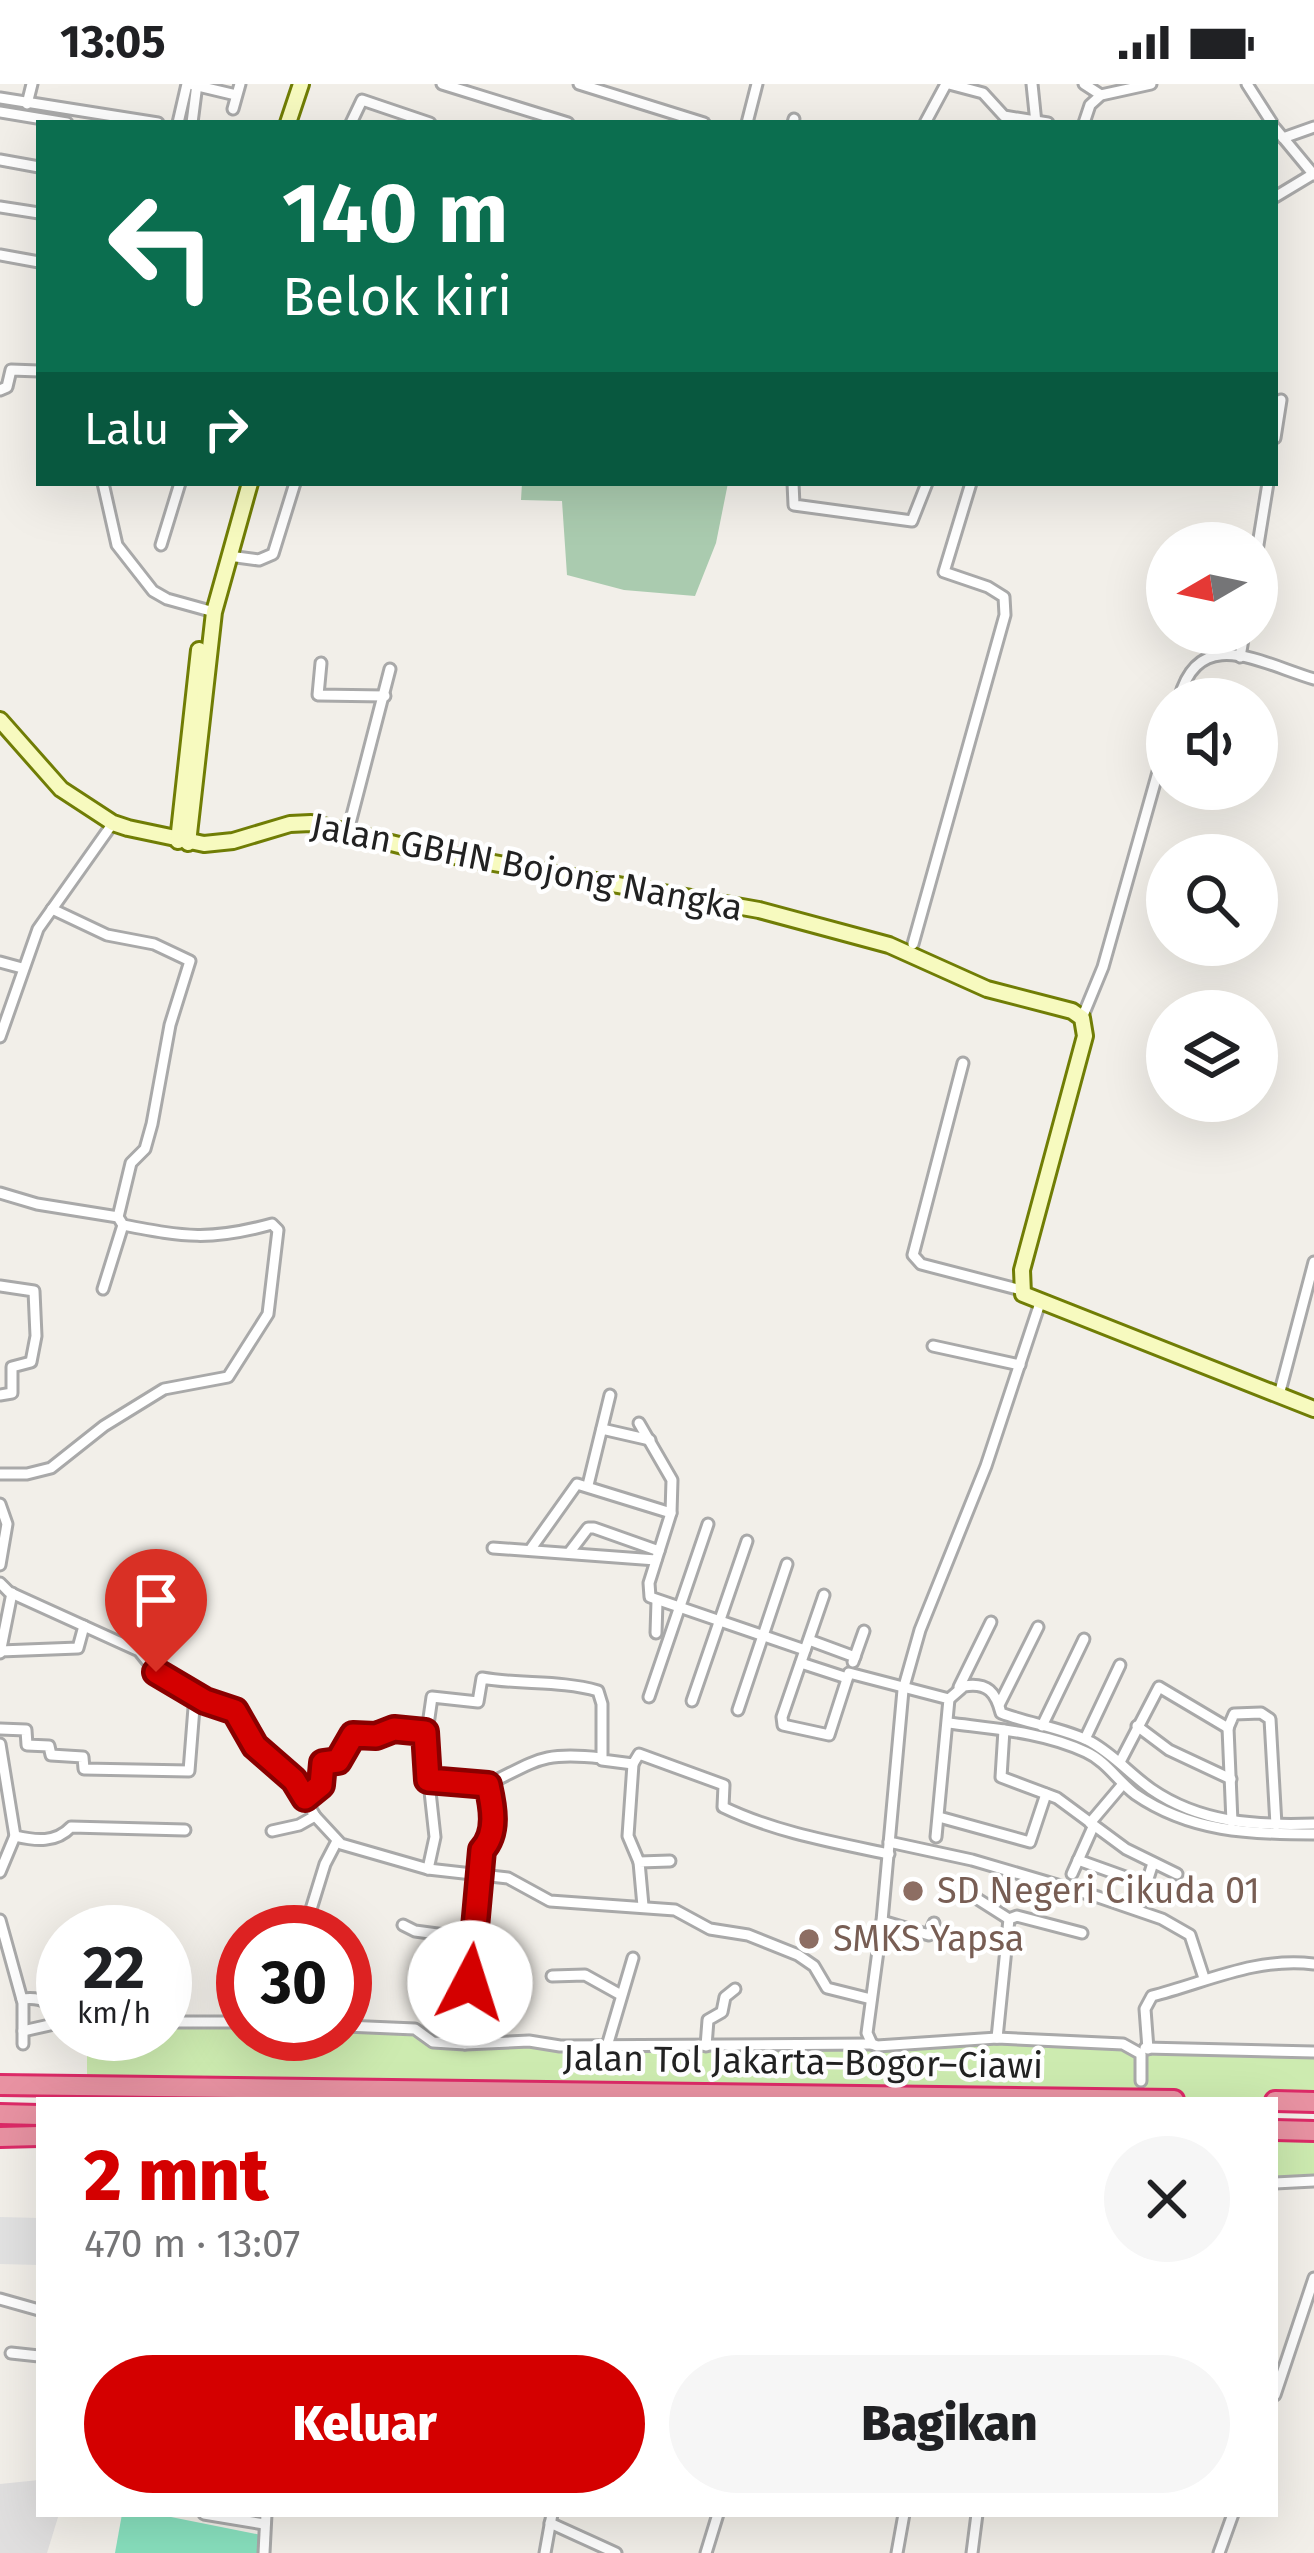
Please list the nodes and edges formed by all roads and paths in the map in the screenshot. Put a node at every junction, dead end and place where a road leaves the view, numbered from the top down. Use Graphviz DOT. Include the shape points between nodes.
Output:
graph roads {
  1 [pos="32,84"];
  2 [pos="297,84"];
  3 [pos="442,84"];
  4 [pos="579,84"];
  5 [pos="757,84"];
  6 [pos="947,84"];
  7 [pos="1032,84"];
  8 [pos="1084,84"];
  9 [pos="1151,84"];
  10 [pos="1247,84"];
  11 [pos="193,85"];
  12 [pos="968,86"];
  13 [pos="1118,87"];
  14 [pos="238,90"];
  15 [pos="1101,95"];
  16 [pos="0,98"];
  17 [pos="27,104"];
  18 [pos="232,109"];
  19 [pos="395,110"];
  20 [pos="0,112"];
  21 [pos="104,119"];
  22 [pos="49,120"];
  23 [pos="179,120"];
  24 [pos="192,120"];
  25 [pos="286,120"];
  26 [pos="352,120"];
  27 [pos="392,120"];
  28 [pos="422,120"];
  29 [pos="558,120"];
  30 [pos="694,120"];
  31 [pos="748,120"];
  32 [pos="927,120"];
  33 [pos="1003,120"];
  34 [pos="1040,120"];
  35 [pos="1085,120"];
  36 [pos="1271,120"];
  37 [pos="1314,127"];
  38 [pos="1278,131"];
  39 [pos="1283,138"];
  40 [pos="0,160"];
  41 [pos="36,166"];
  42 [pos="1313,174"];
  43 [pos="1278,195"];
  44 [pos="0,207"];
  45 [pos="36,213"];
  46 [pos="0,255"];
  47 [pos="36,261"];
  48 [pos="36,371"];
  49 [pos="0,390"];
  50 [pos="1281,400"];
  51 [pos="1278,419"];
  52 [pos="104,486"];
  53 [pos="179,486"];
  54 [pos="245,486"];
  55 [pos="245,486"];
  56 [pos="294,486"];
  57 [pos="793,486"];
  58 [pos="926,486"];
  59 [pos="969,486"];
  60 [pos="1268,486"];
  61 [pos="1262,522"];
  62 [pos="161,545"];
  63 [pos="227,555"];
  64 [pos="210,610"];
  65 [pos="1240,654"];
  66 [pos="1240,657"];
  67 [pos="321,663"];
  68 [pos="390,669"];
  69 [pos="1184,678"];
  70 [pos="1314,680"];
  71 [pos="385,696"];
  72 [pos="0,720"];
  73 [pos="1147,810"];
  74 [pos="112,823"];
  75 [pos="348,831"];
  76 [pos="183,842"];
  77 [pos="52,909"];
  78 [pos="913,944"];
  79 [pos="0,962"];
  80 [pos="22,968"];
  81 [pos="5,1009"];
  82 [pos="1082,1018"];
  83 [pos="0,1036"];
  84 [pos="963,1063"];
  85 [pos="0,1193"];
  86 [pos="121,1221"];
  87 [pos="1314,1262"];
  88 [pos="103,1289"];
  89 [pos="1,1290"];
  90 [pos="1021,1290"];
  91 [pos="1040,1303"];
  92 [pos="933,1346"];
  93 [pos="1020,1365"];
  94 [pos="0,1395"];
  95 [pos="610,1395"];
  96 [pos="1279,1395"];
  97 [pos="1314,1409"];
  98 [pos="639,1423"];
  99 [pos="602,1429"];
  100 [pos="650,1440"];
  101 [pos="0,1474"];
  102 [pos="588,1485"];
  103 [pos="0,1504"];
  104 [pos="671,1513"];
  105 [pos="709,1524"];
  106 [pos="747,1541"];
  107 [pos="493,1548"];
  108 [pos="530,1550"];
  109 [pos="569,1552"];
  110 [pos="657,1556"];
  111 [pos="787,1564"];
  112 [pos="0,1565"];
  113 [pos="0,1583"];
  114 [pos="12,1593"];
  115 [pos="824,1595"];
  116 [pos="657,1601"];
  117 [pos="681,1608"];
  118 [pos="719,1621"];
  119 [pos="991,1622"];
  120 [pos="84,1626"];
  121 [pos="1038,1627"];
  122 [pos="864,1631"];
  123 [pos="656,1633"];
  124 [pos="762,1635"];
  125 [pos="1084,1639"];
  126 [pos="807,1645"];
  127 [pos="0,1653"];
  128 [pos="855,1657"];
  129 [pos="801,1663"];
  130 [pos="1120,1665"];
  131 [pos="848,1676"];
  132 [pos="958,1689"];
  133 [pos="903,1690"];
  134 [pos="195,1695"];
  135 [pos="649,1697"];
  136 [pos="949,1699"];
  137 [pos="692,1701"];
  138 [pos="1000,1703"];
  139 [pos="738,1710"];
  140 [pos="950,1723"];
  141 [pos="1042,1726"];
  142 [pos="1137,1726"];
  143 [pos="1228,1728"];
  144 [pos="0,1730"];
  145 [pos="1004,1730"];
  146 [pos="425,1732"];
  147 [pos="1085,1739"];
  148 [pos="0,1744"];
  149 [pos="601,1758"];
  150 [pos="1120,1762"];
  151 [pos="633,1764"];
  152 [pos="1231,1779"];
  153 [pos="428,1780"];
  154 [pos="1123,1784"];
  155 [pos="488,1785"];
  156 [pos="1046,1794"];
  157 [pos="305,1798"];
  158 [pos="316,1816"];
  159 [pos="939,1817"];
  160 [pos="1232,1822"];
  161 [pos="1091,1825"];
  162 [pos="1276,1825"];
  163 [pos="1314,1825"];
  164 [pos="185,1830"];
  165 [pos="272,1831"];
  166 [pos="1314,1834"];
  167 [pos="15,1836"];
  168 [pos="936,1837"];
  169 [pos="337,1841"];
  170 [pos="889,1848"];
  171 [pos="1078,1860"];
  172 [pos="670,1861"];
  173 [pos="639,1862"];
  174 [pos="1153,1864"];
  175 [pos="428,1869"];
  176 [pos="0,1872"];
  177 [pos="1072,1874"];
  178 [pos="1177,1874"];
  179 [pos="480,1875"];
  180 [pos="1145,1884"];
  181 [pos="976,1898"];
  182 [pos="1140,1904"];
  183 [pos="312,1905"];
  184 [pos="643,1906"];
  185 [pos="1010,1919"];
  186 [pos="0,1920"];
  187 [pos="882,1921"];
  188 [pos="934,1923"];
  189 [pos="403,1925"];
  190 [pos="1082,1933"];
  191 [pos="475,1939"];
  192 [pos="633,1958"];
  193 [pos="1314,1964"];
  194 [pos="552,1976"];
  195 [pos="1204,1978"];
  196 [pos="735,1989"];
  197 [pos="621,1995"];
  198 [pos="36,1998"];
  199 [pos="22,1999"];
  200 [pos="871,1999"];
  201 [pos="372,2027"];
  202 [pos="36,2028"];
  203 [pos="23,2031"];
  204 [pos="997,2038"];
  205 [pos="23,2044"];
  206 [pos="465,2044"];
  207 [pos="872,2044"];
  208 [pos="607,2045"];
  209 [pos="706,2046"];
  210 [pos="1142,2048"];
  211 [pos="1314,2052"];
  212 [pos="1141,2081"];
  213 [pos="0,2085"];
  214 [pos="939,2097"];
  215 [pos="1278,2101"];
  216 [pos="1314,2102"];
  217 [pos="0,2114"];
  218 [pos="36,2115"];
  219 [pos="1278,2130"];
  220 [pos="1314,2131"];
  221 [pos="36,2136"];
  222 [pos="0,2137"];
  223 [pos="1314,2181"];
  224 [pos="1278,2183"];
  225 [pos="1314,2280"];
  226 [pos="0,2299"];
  227 [pos="36,2309"];
  228 [pos="11,2353"];
  229 [pos="36,2356"];
  230 [pos="1278,2386"];
  231 [pos="717,2517"];
  232 [pos="903,2517"];
  233 [pos="977,2517"];
  234 [pos="1232,2517"];
  235 [pos="265,2519"];
  236 [pos="551,2519"];
  237 [pos="264,2553"];
  238 [pos="545,2553"];
  239 [pos="616,2553"];
  240 [pos="706,2553"];
  241 [pos="897,2553"];
  242 [pos="972,2553"];
  243 [pos="1220,2553"];
  1 -- 17 [label="street"];
  2 -- 25 [label="street"];
  3 -- 29 [label="street"];
  4 -- 30 [label="street"];
  5 -- 31 [label="street"];
  6 -- 12 [label="street"];
  6 -- 32 [label="street"];
  7 -- 34 [label="street"];
  8 -- 15 [label="street"];
  9 -- 13 [label="street"];
  10 -- 36 [label="street"];
  11 -- 14 [label="street"];
  11 -- 23 [label="street"];
  11 -- 24 [label="street"];
  12 -- 33 [label="street"];
  13 -- 15 [label="street"];
  14 -- 18 [label="street"];
  15 -- 35 [label="street"];
  16 -- 17 [label="street"];
  17 -- 21 [label="street"];
  19 -- 26 [label="street" via="360,101"];
  19 -- 27 [label="street"];
  19 -- 28 [label="street"];
  20 -- 22 [label="street"];
  37 -- 39 [label="street"];
  38 -- 39 [label="street"];
  39 -- 42 [label="street"];
  40 -- 41 [label="street"];
  42 -- 43 [label="street"];
  44 -- 45 [label="street"];
  46 -- 47 [label="street"];
  48 -- 49 [label="street" via="10,370"];
  50 -- 51 [label="street"];
  52 -- 64 [label="street" via="124,555 159,596"];
  53 -- 62 [label="street"];
  54 -- 64 [label="street"];
  55 -- 63 [label="street"];
  56 -- 63 [label="street" via="273,554"];
  57 -- 58 [label="street" via="794,505 913,521"];
  59 -- 78 [label="street" via="944,572 1004,597 1005,615"];
  60 -- 61 [label="street"];
  63 -- 64 [label="street"];
  64 -- 76 [label="street"];
  65 -- 66 [label="street"];
  66 -- 69 [label="street" via="1223,653 1195,663"];
  66 -- 70 [label="street"];
  67 -- 71 [label="street" via="318,695"];
  68 -- 71 [label="street"];
  71 -- 75 [label="street"];
  72 -- 74 [label="street, Jalan GBHN Bojong Nangka" via="61,789"];
  73 -- 82 [label="street"];
  74 -- 76 [label="street, Jalan GBHN Bojong Nangka"];
  74 -- 77 [label="street"];
  75 -- 76 [label="street, Jalan GBHN Bojong Nangka" via="301,823 233,841"];
  75 -- 82 [label="street, Jalan GBHN Bojong Nangka" via="759,910 889,945 988,989"];
  77 -- 80 [label="street"];
  77 -- 86 [label="street" via="190,961 145,1149 130,1163"];
  79 -- 80 [label="street"];
  80 -- 81 [label="street"];
  81 -- 83 [label="street"];
  82 -- 90 [label="street" via="1085,1036"];
  84 -- 90 [label="street" via="913,1256"];
  85 -- 86 [label="street"];
  86 -- 88 [label="street"];
  86 -- 101 [label="street" via="206,1238 276,1224 272,1296 260,1332 228,1377 164,1389 51,1468"];
  87 -- 96 [label="street"];
  89 -- 94 [label="street" via="34,1291 36,1336 31,1362 12,1366 12,1394"];
  90 -- 91 [label="street"];
  91 -- 93 [label="street"];
  91 -- 96 [label="street"];
  92 -- 93 [label="street"];
  93 -- 133 [label="street"];
  95 -- 99 [label="street"];
  96 -- 97 [label="street"];
  98 -- 100 [label="street"];
  99 -- 100 [label="street"];
  99 -- 102 [label="street"];
  100 -- 104 [label="street" via="671,1480"];
  102 -- 104 [label="street"];
  102 -- 108 [label="street" via="573,1487"];
  103 -- 112 [label="street" via="7,1524"];
  104 -- 110 [label="street"];
  105 -- 117 [label="street"];
  106 -- 118 [label="street"];
  107 -- 108 [label="street"];
  108 -- 109 [label="street"];
  109 -- 110 [label="street"];
  109 -- 110 [label="street" via="588,1528"];
  110 -- 116 [label="street" via="648,1589"];
  111 -- 124 [label="street"];
  113 -- 114 [label="street"];
  114 -- 120 [label="street"];
  114 -- 127 [label="street"];
  115 -- 126 [label="street"];
  116 -- 117 [label="street"];
  116 -- 123 [label="street"];
  117 -- 118 [label="street"];
  117 -- 135 [label="street"];
  118 -- 124 [label="street"];
  118 -- 137 [label="street"];
  119 -- 132 [label="street"];
  120 -- 127 [label="street" via="78,1648"];
  120 -- 134 [label="street" via="139,1652 159,1676"];
  121 -- 138 [label="street"];
  122 -- 128 [label="street"];
  124 -- 126 [label="street"];
  124 -- 139 [label="street"];
  125 -- 141 [label="street"];
  126 -- 128 [label="street"];
  126 -- 129 [label="street"];
  128 -- 131 [label="street"];
  129 -- 131 [label="street"];
  129 -- 131 [label="street" via="785,1727 829,1735"];
  130 -- 147 [label="street"];
  131 -- 133 [label="street"];
  132 -- 136 [label="street"];
  132 -- 138 [label="street" via="981,1686"];
  133 -- 136 [label="street"];
  133 -- 170 [label="street"];
  134 -- 144 [label="street" via="189,1772 84,1768 83,1756 28,1746 26,1730"];
  134 -- 157 [label="street" via="235,1711 255,1746"];
  136 -- 140 [label="street"];
  138 -- 141 [label="street" via="1001,1713"];
  140 -- 145 [label="street"];
  140 -- 159 [label="street"];
  141 -- 147 [label="street"];
  142 -- 143 [label="street" via="1161,1687"];
  142 -- 150 [label="street"];
  142 -- 152 [label="street"];
  143 -- 152 [label="street"];
  143 -- 162 [label="street" via="1234,1714 1270,1719"];
  145 -- 154 [label="street" via="1084,1750"];
  145 -- 156 [label="street" via="1001,1778"];
  146 -- 149 [label="street" via="432,1697 478,1702 482,1678 571,1684 600,1694"];
  146 -- 153 [label="street"];
  146 -- 157 [label="street" via="353,1735 338,1761 323,1763 321,1785"];
  147 -- 150 [label="street"];
  148 -- 167 [label="street"];
  149 -- 151 [label="street"];
  149 -- 155 [label="street" via="559,1754"];
  150 -- 160 [label="street" via="1155,1792"];
  151 -- 170 [label="street" via="639,1754 721,1780 723,1807 737,1814"];
  151 -- 173 [label="street" via="628,1836"];
  152 -- 160 [label="street"];
  153 -- 155 [label="street"];
  153 -- 175 [label="street" via="435,1838"];
  154 -- 161 [label="street"];
  154 -- 166 [label="street" via="1199,1826"];
  155 -- 179 [label="street" via="491,1833"];
  156 -- 159 [label="street" via="1030,1842"];
  156 -- 161 [label="street"];
  157 -- 158 [label="street"];
  158 -- 165 [label="street"];
  158 -- 169 [label="street"];
  159 -- 168 [label="street"];
  160 -- 162 [label="street"];
  161 -- 171 [label="street"];
  161 -- 174 [label="street"];
  162 -- 163 [label="street"];
  164 -- 167 [label="street" via="71,1827 52,1839"];
  167 -- 176 [label="street"];
  169 -- 175 [label="street"];
  169 -- 183 [label="street"];
  170 -- 187 [label="street"];
  170 -- 195 [label="street" via="1004,1869 1183,1928"];
  171 -- 177 [label="street"];
  171 -- 180 [label="street"];
  172 -- 173 [label="street"];
  173 -- 184 [label="street"];
  174 -- 178 [label="street"];
  174 -- 180 [label="street"];
  175 -- 179 [label="street"];
  179 -- 184 [label="street" via="511,1879 550,1901"];
  179 -- 191 [label="street"];
  180 -- 182 [label="street"];
  181 -- 185 [label="street"];
  184 -- 200 [label="street" via="786,1950 814,1966 827,1988"];
  185 -- 190 [label="street"];
  185 -- 204 [label="street"];
  186 -- 199 [label="street"];
  187 -- 188 [label="street" via="929,1935"];
  187 -- 200 [label="street"];
  189 -- 191 [label="street"];
  191 -- 206 [label="street"];
  192 -- 197 [label="street"];
  193 -- 195 [label="street" via="1271,1962"];
  194 -- 197 [label="street" via="585,1975"];
  195 -- 210 [label="street" via="1149,2000"];
  196 -- 209 [label="street" via="709,2020"];
  197 -- 208 [label="street"];
  198 -- 199 [label="street"];
  199 -- 203 [label="street"];
  200 -- 207 [label="street"];
  201 -- 206 [label="street"];
  202 -- 203 [label="street"];
  203 -- 205 [label="street"];
  204 -- 207 [label="street"];
  204 -- 210 [label="street"];
  206 -- 208 [label="street"];
  207 -- 209 [label="street"];
  208 -- 209 [label="street"];
  210 -- 211 [label="street"];
  210 -- 212 [label="street"];
  213 -- 214 [label="highway, Jalan Tol Jakarta–Bogor–Ciawi"];
  215 -- 216 [label="highway"];
  217 -- 218 [label="highway"];
  219 -- 220 [label="highway"];
  221 -- 222 [label="highway"];
  223 -- 224 [label="street"];
  225 -- 230 [label="street"];
  226 -- 227 [label="street"];
  228 -- 229 [label="street"];
  231 -- 240 [label="street"];
  232 -- 241 [label="street"];
  233 -- 242 [label="street"];
  234 -- 243 [label="street"];
  235 -- 237 [label="street"];
  236 -- 238 [label="street"];
  236 -- 239 [label="street"];
}
